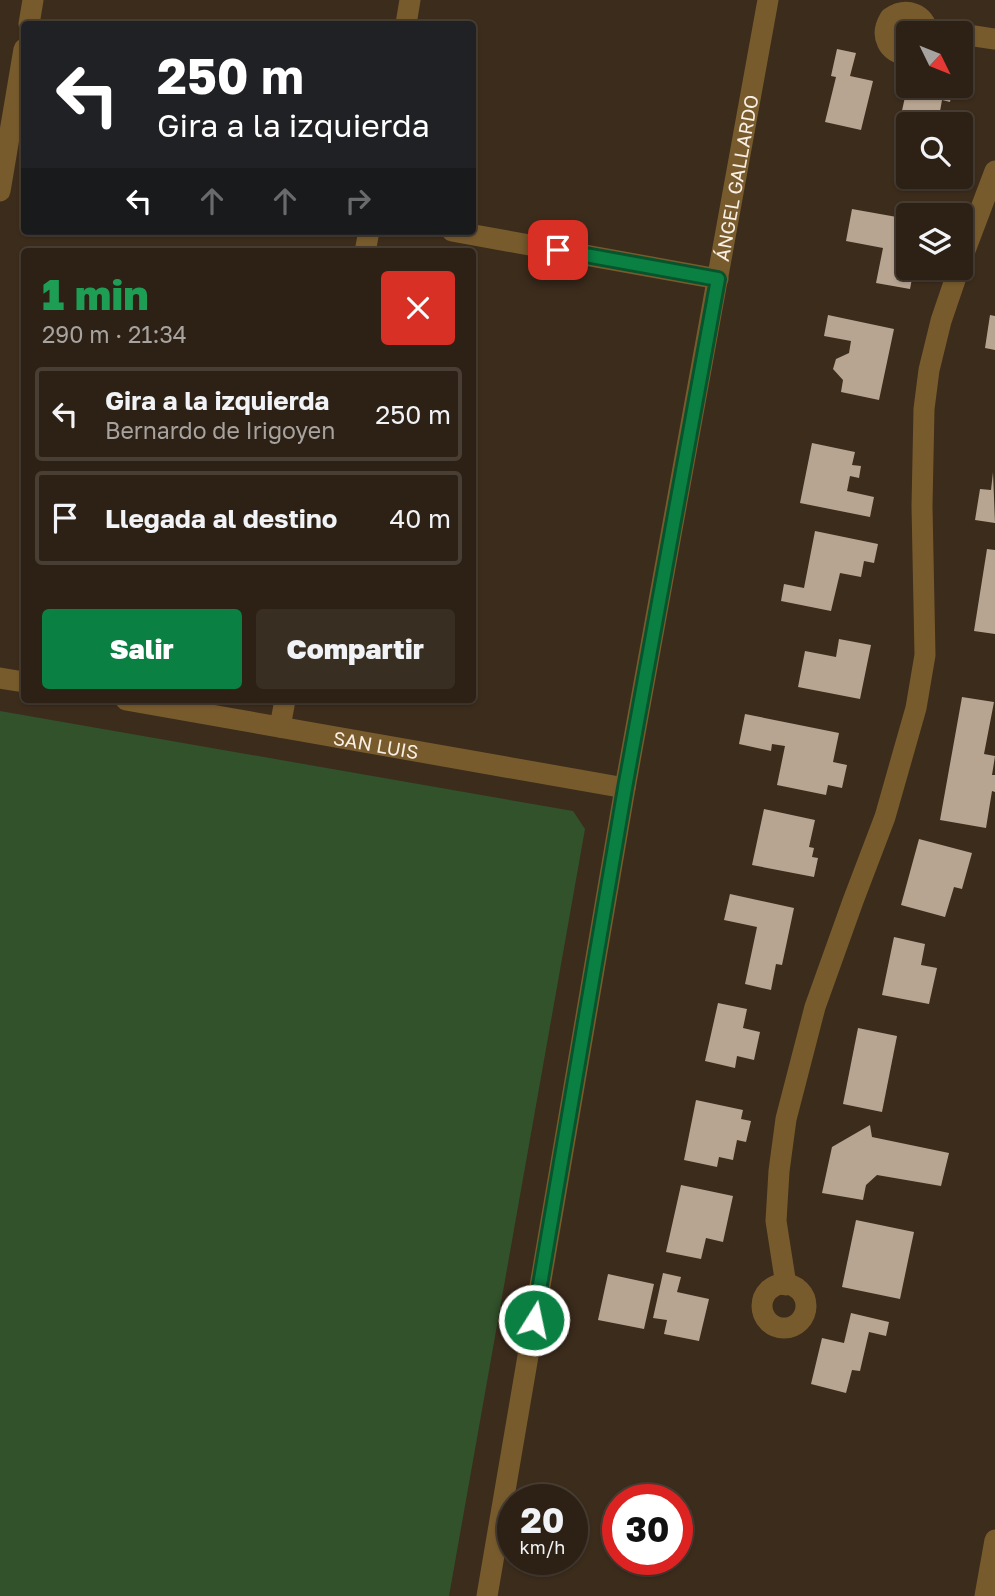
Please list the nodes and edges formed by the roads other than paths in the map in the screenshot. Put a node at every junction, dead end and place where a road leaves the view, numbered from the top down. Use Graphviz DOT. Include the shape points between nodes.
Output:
graph roads {
  1 [pos="33,0"];
  2 [pos="410,0"];
  3 [pos="768,0"];
  4 [pos="30,21"];
  5 [pos="406,21"];
  6 [pos="923,21"];
  7 [pos="973,36"];
  8 [pos="995,39"];
  9 [pos="896,51"];
  10 [pos="21,71"];
  11 [pos="10,151"];
  12 [pos="995,170"];
  13 [pos="0,191"];
  14 [pos="973,229"];
  15 [pos="474,235"];
  16 [pos="718,279"];
  17 [pos="954,280"];
  18 [pos="0,678"];
  19 [pos="21,682"];
  20 [pos="143,703"];
  21 [pos="284,703"];
  22 [pos="280,727"];
  23 [pos="625,788"];
  24 [pos="786,1285"];
  25 [pos="995,1539"];
  26 [pos="487,1596"];
  27 [pos="985,1596"];
  1 -- 4 [label="street"];
  2 -- 5 [label="street"];
  3 -- 16 [label="street, ÁNGEL GALLARDO"];
  6 -- 9 [label="street" via="916,14 902,12 890,19 885,32 888,46"];
  7 -- 8 [label="street"];
  10 -- 11 [label="street"];
  11 -- 13 [label="street"];
  12 -- 14 [label="street"];
  15 -- 16 [label="street"];
  16 -- 23 [label="street, ÁNGEL GALLARDO"];
  17 -- 24 [label="street" via="929,370 924,409 926,656 886,817 822,986 786,1118 776,1221"];
  18 -- 19 [label="street"];
  20 -- 22 [label="street, SAN LUIS"];
  21 -- 22 [label="street"];
  22 -- 23 [label="street, SAN LUIS"];
  23 -- 26 [label="street, ÁNGEL GALLARDO"];
  25 -- 27 [label="street"];
}
